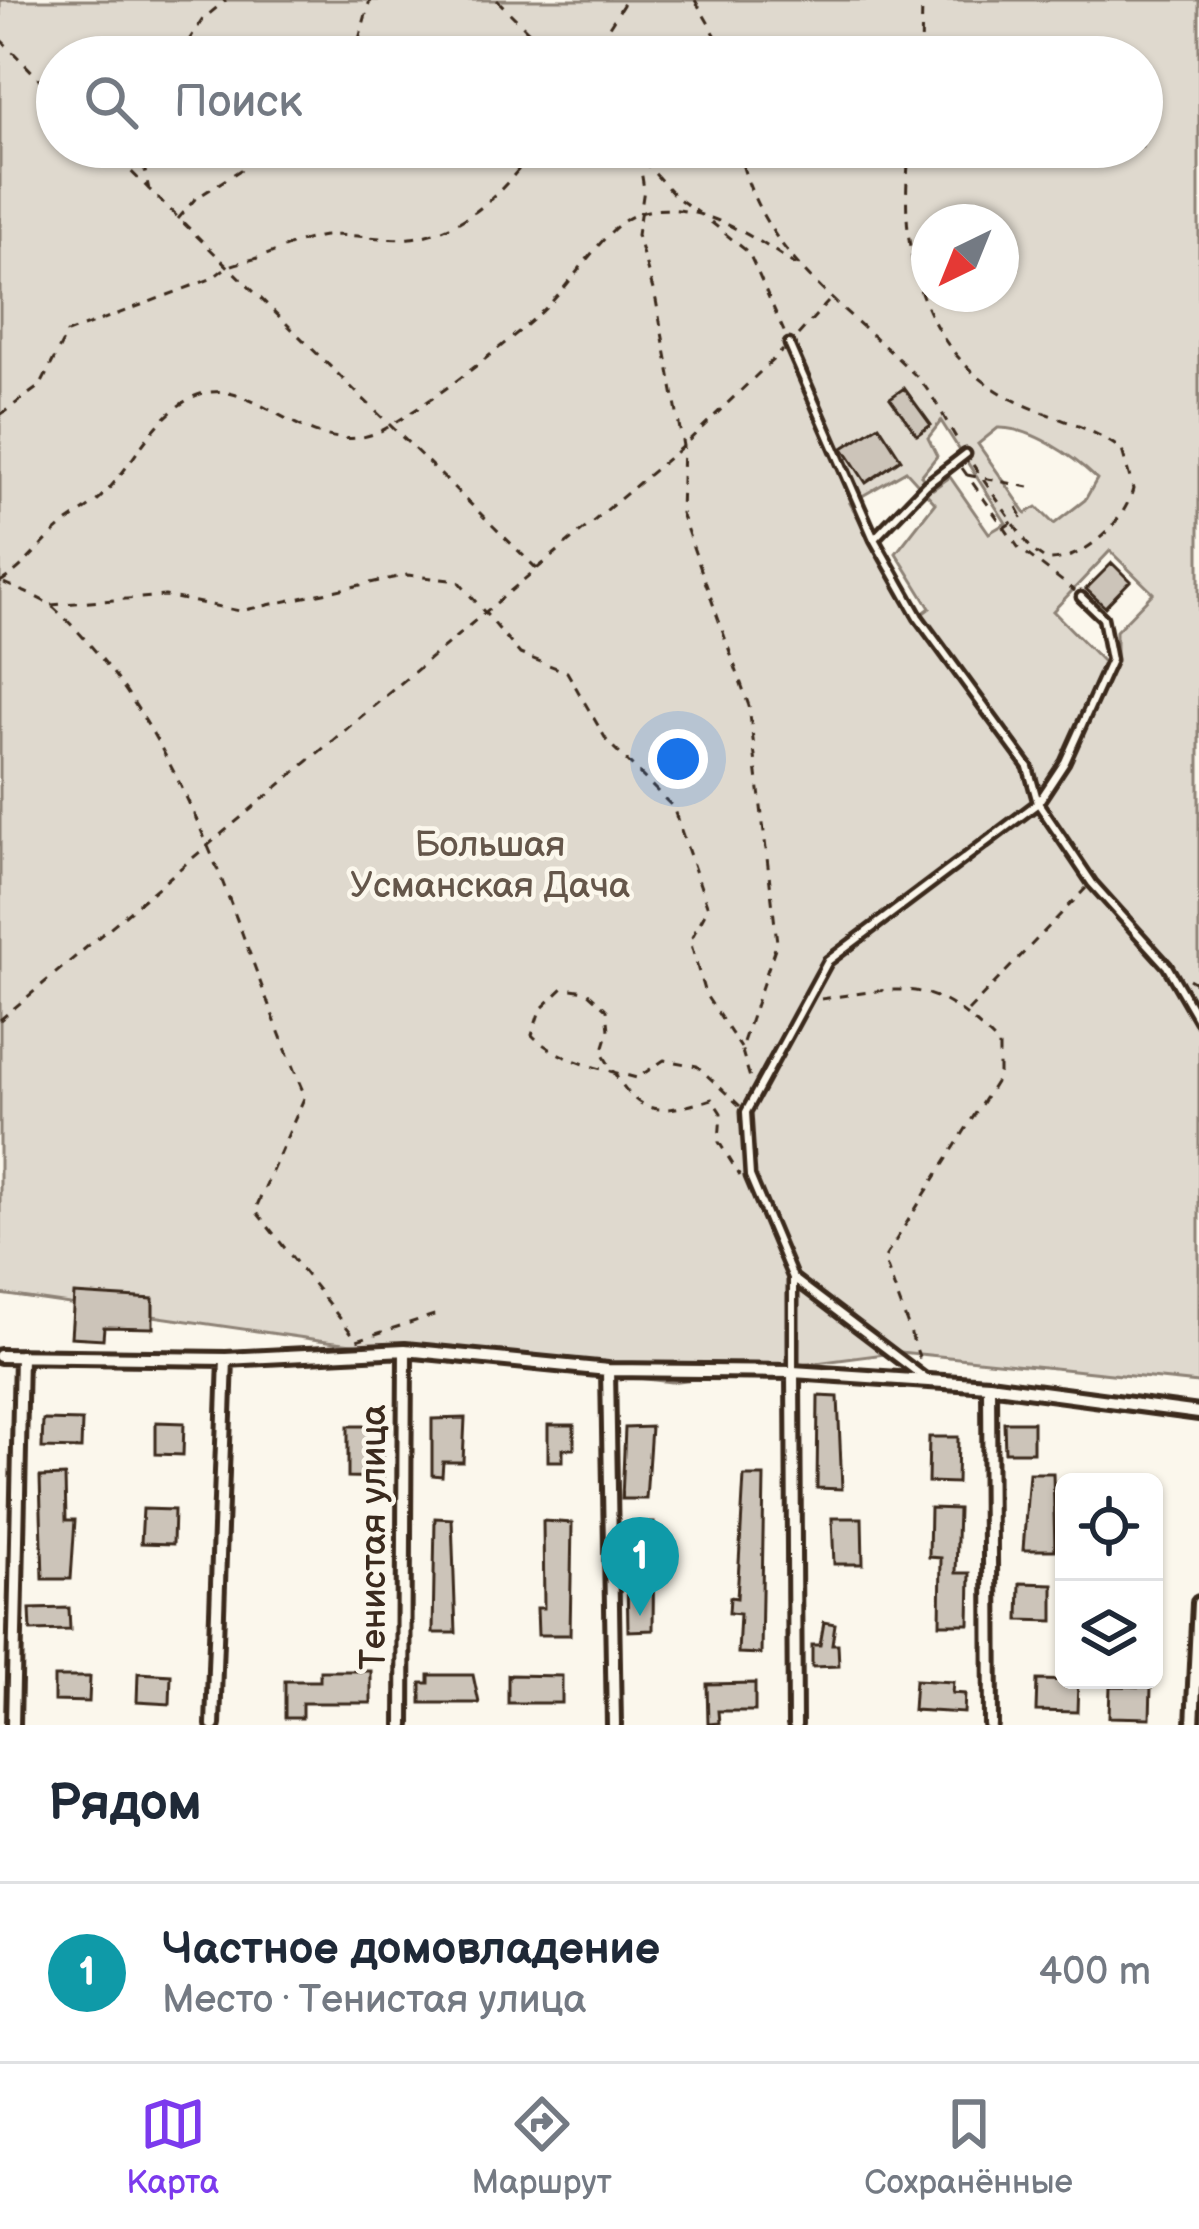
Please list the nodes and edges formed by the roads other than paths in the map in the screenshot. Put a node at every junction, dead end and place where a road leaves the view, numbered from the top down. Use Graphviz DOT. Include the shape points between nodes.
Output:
graph roads {
  1 [pos="789,344"];
  2 [pos="966,454"];
  3 [pos="874,539"];
  4 [pos="1081,598"];
  5 [pos="1038,803"];
  6 [pos="1199,1021"];
  7 [pos="794,1279"];
  8 [pos="405,1350"];
  9 [pos="0,1356"];
  10 [pos="21,1356"];
  11 [pos="226,1359"];
  12 [pos="608,1370"];
  13 [pos="793,1372"];
  14 [pos="928,1381"];
  15 [pos="989,1385"];
  16 [pos="1198,1415"];
  17 [pos="1199,1603"];
  18 [pos="13,1725"];
  19 [pos="213,1725"];
  20 [pos="403,1725"];
  21 [pos="614,1725"];
  22 [pos="795,1725"];
  23 [pos="991,1725"];
  24 [pos="1193,1725"];
  1 -- 3 [label="lane"];
  2 -- 3 [label="lane"];
  3 -- 5 [label="lane" via="918,617 1028,767"];
  4 -- 5 [label="lane" via="1103,618 1111,660"];
  5 -- 6 [label="lane" via="1092,883 1167,966"];
  5 -- 7 [label="lane" via="833,956 746,1112 750,1176"];
  7 -- 13 [label="lane"];
  7 -- 14 [label="lane"];
  8 -- 11 [label="street, Тенистая улица"];
  8 -- 12 [label="street, Тенистая улица"];
  8 -- 20 [label="street, Тенистая улица"];
  9 -- 10 [label="street, Тенистая улица"];
  10 -- 11 [label="street, Тенистая улица"];
  10 -- 18 [label="street"];
  11 -- 19 [label="street"];
  12 -- 13 [label="street, Тенистая улица"];
  12 -- 21 [label="street"];
  13 -- 14 [label="street, Тенистая улица"];
  13 -- 22 [label="street"];
  14 -- 15 [label="street, Тенистая улица"];
  15 -- 16 [label="street, Тенистая улица"];
  15 -- 23 [label="street"];
  17 -- 24 [label="street"];
}
